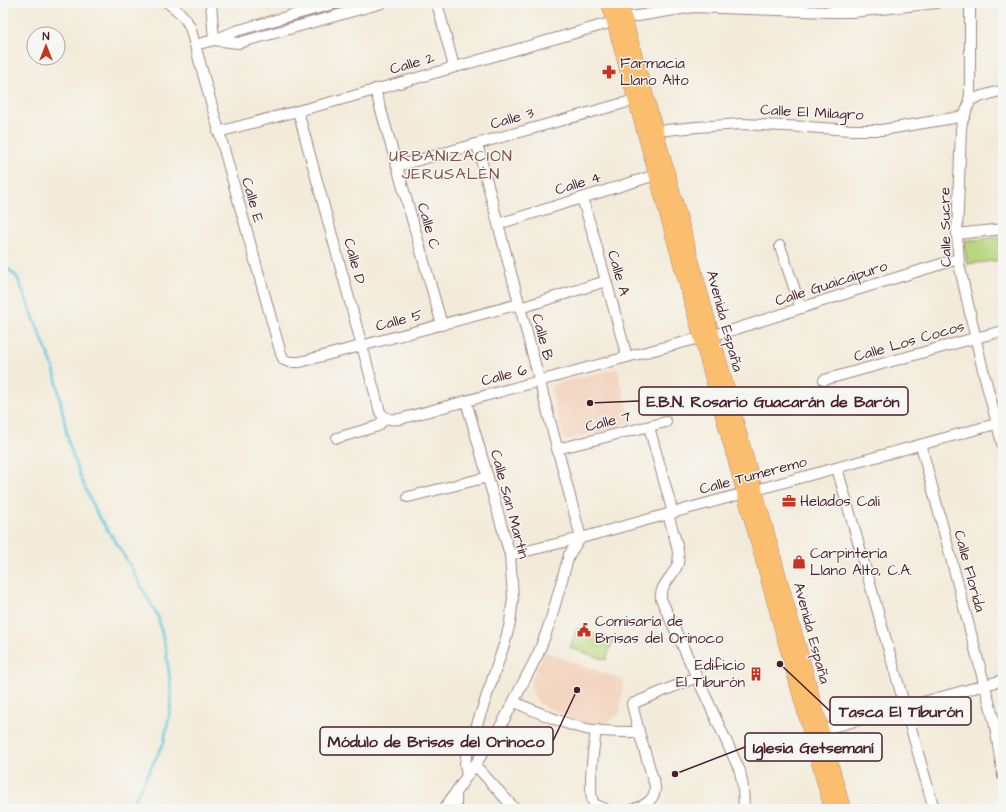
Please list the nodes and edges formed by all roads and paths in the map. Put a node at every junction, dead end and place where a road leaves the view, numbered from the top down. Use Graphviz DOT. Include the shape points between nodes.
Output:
graph roads {
  1 [pos="168,3"];
  2 [pos="211,3"];
  3 [pos="333,3"];
  4 [pos="382,3"];
  5 [pos="437,3"];
  6 [pos="608,3"];
  7 [pos="621,3"];
  8 [pos="936,3"];
  9 [pos="970,3"];
  10 [pos="911,4"];
  11 [pos="699,5"];
  12 [pos="619,20"];
  13 [pos="214,40"];
  14 [pos="195,45"];
  15 [pos="454,67"];
  16 [pos="375,89"];
  17 [pos="1003,90"];
  18 [pos="635,100"];
  19 [pos="969,100"];
  20 [pos="298,111"];
  21 [pos="965,116"];
  22 [pos="656,131"];
  23 [pos="218,132"];
  24 [pos="477,144"];
  25 [pos="397,166"];
  26 [pos="662,174"];
  27 [pos="582,198"];
  28 [pos="498,224"];
  29 [pos="1003,229"];
  30 [pos="957,234"];
  31 [pos="780,246"];
  32 [pos="958,259"];
  33 [pos="606,281"];
  34 [pos="519,306"];
  35 [pos="801,308"];
  36 [pos="442,325"];
  37 [pos="1003,332"];
  38 [pos="706,337"];
  39 [pos="975,338"];
  40 [pos="362,346"];
  41 [pos="627,357"];
  42 [pos="286,361"];
  43 [pos="824,380"];
  44 [pos="539,381"];
  45 [pos="466,401"];
  46 [pos="385,418"];
  47 [pos="666,422"];
  48 [pos="1000,423"];
  49 [pos="649,426"];
  50 [pos="337,438"];
  51 [pos="921,445"];
  52 [pos="1003,448"];
  53 [pos="557,449"];
  54 [pos="837,468"];
  55 [pos="488,477"];
  56 [pos="749,492"];
  57 [pos="408,497"];
  58 [pos="670,513"];
  59 [pos="581,538"];
  60 [pos="510,555"];
  61 [pos="697,677"];
  62 [pos="1003,680"];
  63 [pos="985,685"];
  64 [pos="514,702"];
  65 [pos="905,707"];
  66 [pos="596,730"];
  67 [pos="822,730"];
  68 [pos="639,732"];
  69 [pos="475,765"];
  70 [pos="466,776"];
  71 [pos="1003,776"];
  72 [pos="456,792"];
  73 [pos="444,809"];
  74 [pos="456,809"];
  75 [pos="515,809"];
  76 [pos="605,809"];
  77 [pos="634,809"];
  78 [pos="744,809"];
  79 [pos="831,809"];
  80 [pos="844,809"];
  81 [pos="934,809"];
  1 -- 14 [label="street, Calle E" via="187,21"];
  2 -- 13 [label="street"];
  3 -- 13 [label="street" via="236,31"];
  4 -- 13 [label="street" via="238,43"];
  5 -- 15 [label="street"];
  6 -- 12 [label="main road, Avenida España"];
  7 -- 12 [label="main road, Avenida España"];
  8 -- 10 [label="street, Calle 2"];
  9 -- 19 [label="street, Calle Sucre"];
  10 -- 11 [label="street, Calle 2" via="853,12"];
  11 -- 12 [label="street, Calle 2"];
  12 -- 15 [label="street, Calle 2"];
  12 -- 18 [label="main road, Avenida España"];
  12 -- 22 [label="main road, Avenida España"];
  13 -- 14 [label="street"];
  14 -- 23 [label="street, Calle E"];
  15 -- 16 [label="street, Calle 2"];
  16 -- 20 [label="street, Calle 2"];
  16 -- 25 [label="street, Calle C"];
  17 -- 19 [label="street"];
  18 -- 24 [label="street, Calle 3"];
  18 -- 26 [label="main road, Avenida España"];
  19 -- 21 [label="street, Calle Sucre"];
  20 -- 23 [label="street, Calle 2"];
  20 -- 40 [label="street, Calle D"];
  21 -- 22 [label="street, Calle El Milagro" via="877,130 741,124"];
  21 -- 30 [label="street, Calle Sucre" via="961,129"];
  22 -- 26 [label="main road, Avenida España"];
  23 -- 42 [label="street, Calle E" via="281,354"];
  24 -- 25 [label="street, Calle 3"];
  24 -- 28 [label="street, Calle B"];
  25 -- 36 [label="street, Calle C"];
  26 -- 27 [label="street, Calle 4"];
  26 -- 38 [label="main road, Avenida España"];
  27 -- 28 [label="street, Calle 4"];
  27 -- 33 [label="street, Calle A"];
  28 -- 34 [label="street, Calle B"];
  29 -- 30 [label="street"];
  30 -- 32 [label="street, Calle Sucre"];
  31 -- 35 [label="street"];
  32 -- 35 [label="street, Calle Guaicaipuro"];
  32 -- 39 [label="street, Calle Sucre"];
  33 -- 34 [label="street, Calle 5"];
  33 -- 41 [label="street, Calle A"];
  34 -- 36 [label="street, Calle 5"];
  34 -- 44 [label="street, Calle B"];
  35 -- 38 [label="street, Calle Guaicaipuro"];
  36 -- 40 [label="street, Calle 5"];
  37 -- 39 [label="street, Calle Los Cocos"];
  38 -- 41 [label="street, Calle 6"];
  38 -- 56 [label="main road, Avenida España"];
  39 -- 43 [label="street, Calle Los Cocos"];
  39 -- 48 [label="street, Calle Sucre"];
  40 -- 42 [label="street, Calle 5" via="296,363"];
  40 -- 46 [label="street, Calle D" via="380,412"];
  41 -- 44 [label="street, Calle 6"];
  44 -- 45 [label="street, Calle 6"];
  44 -- 53 [label="street, Calle B"];
  45 -- 46 [label="street, Calle 6" via="400,419"];
  45 -- 55 [label="street, Calle San Martín"];
  46 -- 50 [label="street" via="378,426"];
  47 -- 49 [label="street, Calle 7"];
  48 -- 51 [label="street, Calle Tumeremo"];
  48 -- 52 [label="street, Calle Sucre"];
  49 -- 53 [label="street, Calle 7"];
  49 -- 58 [label="street"];
  51 -- 54 [label="street, Calle Tumeremo"];
  51 -- 63 [label="street, Calle Florida"];
  53 -- 59 [label="street, Calle B"];
  54 -- 56 [label="street, Calle Tumeremo"];
  54 -- 65 [label="street"];
  55 -- 57 [label="street"];
  55 -- 60 [label="street, Calle San Martín"];
  56 -- 58 [label="street, Calle Tumeremo"];
  56 -- 67 [label="main road, Avenida España"];
  56 -- 79 [label="main road, Avenida España"];
  58 -- 59 [label="street, Calle Tumeremo"];
  58 -- 61 [label="street" via="679,562 661,596"];
  59 -- 60 [label="street, Calle Tumeremo"];
  59 -- 64 [label="street" via="570,555 538,654"];
  60 -- 70 [label="street, Calle San Martín" via="513,598 510,623 466,757"];
  61 -- 68 [label="street" via="632,704"];
  61 -- 78 [label="street" via="740,771"];
  62 -- 63 [label="street"];
  63 -- 65 [label="street"];
  63 -- 71 [label="street, Calle Florida"];
  64 -- 66 [label="street" via="586,729"];
  64 -- 69 [label="street"];
  65 -- 67 [label="street"];
  65 -- 81 [label="street"];
  66 -- 68 [label="street"];
  66 -- 76 [label="street" via="591,797 594,804"];
  67 -- 80 [label="main road, Avenida España"];
  68 -- 77 [label="street" via="655,790 650,801"];
  69 -- 70 [label="street"];
  69 -- 75 [label="street"];
  70 -- 72 [label="street"];
  72 -- 73 [label="street"];
  72 -- 74 [label="street"];
}
